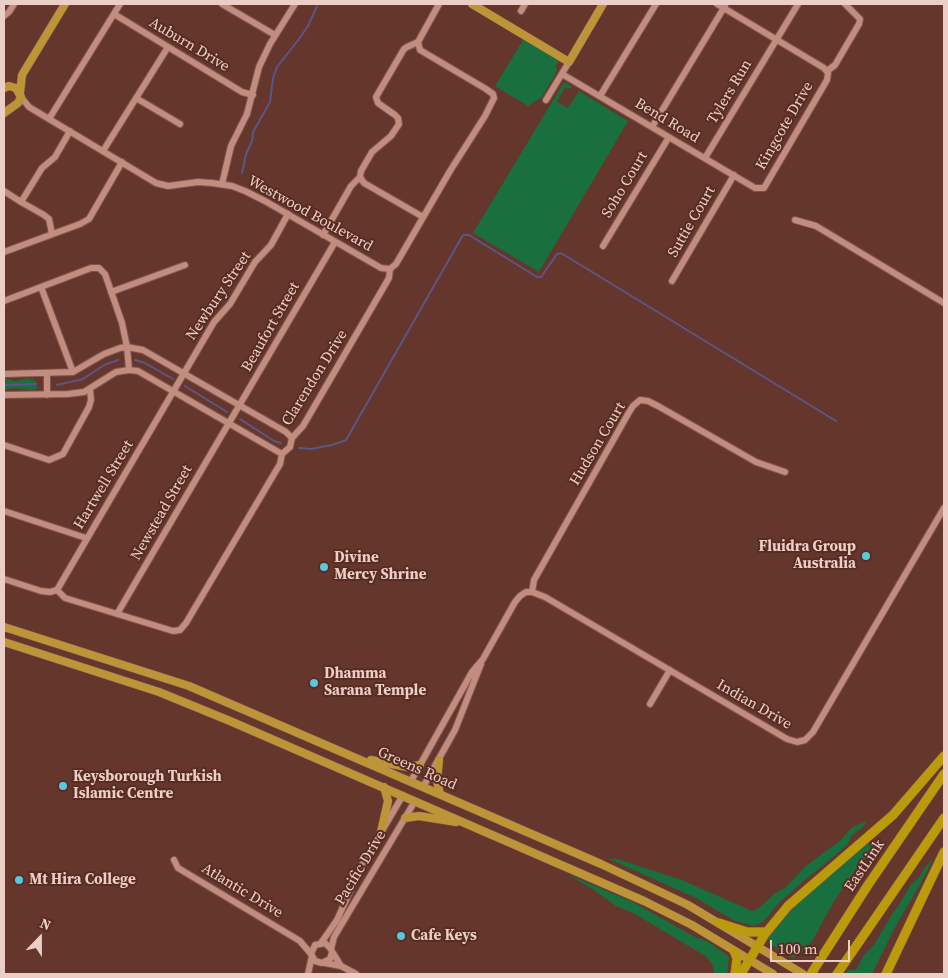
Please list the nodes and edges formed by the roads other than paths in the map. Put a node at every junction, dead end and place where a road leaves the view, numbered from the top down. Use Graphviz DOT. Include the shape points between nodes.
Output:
graph roads {
  1 [pos="14,4"];
  2 [pos="65,4"];
  3 [pos="120,4"];
  4 [pos="222,4"];
  5 [pos="295,4"];
  6 [pos="439,4"];
  7 [pos="472,4"];
  8 [pos="525,4"];
  9 [pos="603,4"];
  10 [pos="656,4"];
  11 [pos="717,4"];
  12 [pos="798,4"];
  13 [pos="845,4"];
  14 [pos="725,6"];
  15 [pos="521,11"];
  16 [pos="114,14"];
  17 [pos="4,16"];
  18 [pos="275,35"];
  19 [pos="776,39"];
  20 [pos="418,42"];
  21 [pos="168,47"];
  22 [pos="568,62"];
  23 [pos="828,72"];
  24 [pos="562,74"];
  25 [pos="22,76"];
  26 [pos="4,87"];
  27 [pos="20,95"];
  28 [pos="253,95"];
  29 [pos="600,96"];
  30 [pos="136,98"];
  31 [pos="546,100"];
  32 [pos="10,106"];
  33 [pos="29,107"];
  34 [pos="4,113"];
  35 [pos="49,119"];
  36 [pos="180,124"];
  37 [pos="652,127"];
  38 [pos="70,131"];
  39 [pos="669,137"];
  40 [pos="103,152"];
  41 [pos="705,158"];
  42 [pos="122,162"];
  43 [pos="734,175"];
  44 [pos="360,178"];
  45 [pos="222,184"];
  46 [pos="761,189"];
  47 [pos="4,191"];
  48 [pos="21,202"];
  49 [pos="288,214"];
  50 [pos="423,217"];
  51 [pos="795,220"];
  52 [pos="52,234"];
  53 [pos="323,235"];
  54 [pos="335,242"];
  55 [pos="603,246"];
  56 [pos="4,252"];
  57 [pos="185,265"];
  58 [pos="390,269"];
  59 [pos="672,281"];
  60 [pos="41,287"];
  61 [pos="111,292"];
  62 [pos="4,300"];
  63 [pos="944,303"];
  64 [pos="128,347"];
  65 [pos="129,370"];
  66 [pos="72,372"];
  67 [pos="47,373"];
  68 [pos="184,373"];
  69 [pos="4,374"];
  70 [pos="90,389"];
  71 [pos="173,392"];
  72 [pos="4,395"];
  73 [pos="48,395"];
  74 [pos="240,406"];
  75 [pos="228,425"];
  76 [pos="292,438"];
  77 [pos="4,445"];
  78 [pos="282,454"];
  79 [pos="785,472"];
  80 [pos="944,508"];
  81 [pos="4,511"];
  82 [pos="86,538"];
  83 [pos="4,579"];
  84 [pos="56,590"];
  85 [pos="532,592"];
  86 [pos="117,614"];
  87 [pos="4,627"];
  88 [pos="4,642"];
  89 [pos="108,659"];
  90 [pos="483,659"];
  91 [pos="670,670"];
  92 [pos="103,674"];
  93 [pos="650,704"];
  94 [pos="944,756"];
  95 [pos="356,758"];
  96 [pos="439,760"];
  97 [pos="420,765"];
  98 [pos="944,774"];
  99 [pos="411,782"];
  100 [pos="384,787"];
  101 [pos="423,787"];
  102 [pos="440,794"];
  103 [pos="403,796"];
  104 [pos="415,801"];
  105 [pos="405,818"];
  106 [pos="944,818"];
  107 [pos="477,828"];
  108 [pos="381,832"];
  109 [pos="944,852"];
  110 [pos="174,860"];
  111 [pos="719,922"];
  112 [pos="766,932"];
  113 [pos="300,941"];
  114 [pos="320,943"];
  115 [pos="758,946"];
  116 [pos="332,951"];
  117 [pos="734,951"];
  118 [pos="312,955"];
  119 [pos="749,960"];
  120 [pos="323,963"];
  121 [pos="341,966"];
  122 [pos="888,971"];
  123 [pos="309,974"];
  124 [pos="356,974"];
  125 [pos="735,974"];
  126 [pos="741,974"];
  127 [pos="773,974"];
  128 [pos="804,974"];
  129 [pos="811,974"];
  130 [pos="837,974"];
  1 -- 17 [label="street"];
  2 -- 25 [label="main road"];
  3 -- 16 [label="street"];
  4 -- 18 [label="street"];
  5 -- 18 [label="street"];
  6 -- 20 [label="street"];
  7 -- 22 [label="main road"];
  8 -- 15 [label="street"];
  9 -- 22 [label="main road"];
  10 -- 29 [label="street"];
  11 -- 14 [label="street"];
  12 -- 19 [label="street, Tylers Run"];
  13 -- 23 [label="street, Kingcote Drive" via="860,19"];
  14 -- 19 [label="street"];
  14 -- 37 [label="street"];
  16 -- 21 [label="street, Auburn Drive"];
  16 -- 35 [label="street"];
  18 -- 28 [label="street" via="259,67"];
  19 -- 23 [label="street"];
  19 -- 41 [label="street, Tylers Run"];
  20 -- 44 [label="street" via="404,49 376,97 378,103 398,118 399,124 391,136 372,152"];
  20 -- 50 [label="street, Clarendon Drive" via="423,53 486,89 494,98"];
  21 -- 28 [label="street, Auburn Drive" via="242,92"];
  21 -- 30 [label="street"];
  22 -- 24 [label="street"];
  23 -- 46 [label="street, Kingcote Drive" via="827,80"];
  24 -- 29 [label="street, Bend Road"];
  24 -- 31 [label="street"];
  25 -- 26 [label="main road"];
  25 -- 27 [label="main road"];
  26 -- 27 [label="main road" via="12,86"];
  27 -- 32 [label="main road"];
  27 -- 33 [label="street, Westwood Boulevard"];
  28 -- 45 [label="street" via="231,146"];
  29 -- 37 [label="street, Bend Road"];
  30 -- 36 [label="street"];
  30 -- 40 [label="street"];
  32 -- 33 [label="street, Westwood Boulevard"];
  32 -- 34 [label="main road"];
  33 -- 35 [label="street, Westwood Boulevard"];
  35 -- 38 [label="street, Westwood Boulevard"];
  37 -- 39 [label="street, Bend Road"];
  38 -- 40 [label="street, Westwood Boulevard"];
  38 -- 48 [label="street" via="55,158 42,168"];
  39 -- 41 [label="street, Bend Road"];
  39 -- 55 [label="street, Soho Court"];
  40 -- 42 [label="street, Westwood Boulevard"];
  41 -- 43 [label="street, Bend Road"];
  42 -- 45 [label="street, Westwood Boulevard" via="164,186 198,182"];
  42 -- 52 [label="street" via="89,218"];
  43 -- 46 [label="street, Bend Road"];
  43 -- 59 [label="street, Suttie Court"];
  44 -- 50 [label="street"];
  44 -- 53 [label="street" via="351,186"];
  45 -- 49 [label="street, Westwood Boulevard" via="245,191"];
  47 -- 48 [label="street"];
  48 -- 52 [label="street" via="49,220"];
  49 -- 53 [label="street, Westwood Boulevard"];
  49 -- 68 [label="street, Newbury Street" via="271,245 255,262 230,304 214,322"];
  50 -- 58 [label="street, Clarendon Drive"];
  51 -- 63 [label="street" via="816,226"];
  52 -- 56 [label="street"];
  53 -- 54 [label="street, Westwood Boulevard"];
  54 -- 58 [label="street, Westwood Boulevard" via="381,268"];
  54 -- 74 [label="street, Beaufort Street"];
  57 -- 61 [label="street"];
  58 -- 76 [label="street, Clarendon Drive" via="389,278 303,426"];
  60 -- 61 [label="street" via="95,267 105,274"];
  60 -- 62 [label="street"];
  60 -- 66 [label="street"];
  61 -- 64 [label="street"];
  64 -- 65 [label="street"];
  64 -- 66 [label="street" via="104,354"];
  64 -- 68 [label="street" via="150,353"];
  65 -- 70 [label="street" via="116,372"];
  65 -- 71 [label="street" via="146,375"];
  66 -- 67 [label="street"];
  67 -- 69 [label="street"];
  67 -- 73 [label="street"];
  68 -- 71 [label="street, Newbury Street"];
  68 -- 74 [label="street"];
  70 -- 73 [label="street"];
  70 -- 77 [label="street" via="89,407 63,454 49,460"];
  71 -- 75 [label="street"];
  71 -- 82 [label="street, Hartwell Street"];
  72 -- 73 [label="street"];
  74 -- 75 [label="street, Beaufort Street"];
  74 -- 76 [label="street"];
  75 -- 78 [label="street"];
  75 -- 86 [label="street, Newstead Street"];
  76 -- 78 [label="street, Clarendon Drive" via="290,447"];
  78 -- 86 [label="street, Clarendon Drive" via="280,464 183,627 177,632"];
  79 -- 85 [label="street, Hudson Court" via="756,462 648,401 640,400 628,414 534,580"];
  80 -- 91 [label="street, Indian Drive" via="813,732 805,740 797,742 787,738"];
  81 -- 82 [label="street"];
  82 -- 84 [label="street, Hartwell Street"];
  83 -- 84 [label="street, Clarendon Drive" via="41,591"];
  84 -- 86 [label="street, Clarendon Drive" via="65,598"];
  85 -- 90 [label="street" via="526,592 515,602"];
  85 -- 91 [label="street, Indian Drive"];
  87 -- 89 [label="main road, Greens Road"];
  88 -- 92 [label="main road, Greens Road"];
  89 -- 92 [label="main road" via="102,665"];
  89 -- 95 [label="main road, Greens Road" via="189,686"];
  90 -- 96 [label="street"];
  90 -- 97 [label="street" via="472,672"];
  91 -- 93 [label="street"];
  92 -- 100 [label="main road, Greens Road" via="197,707"];
  94 -- 112 [label="highway" via="893,815 793,901"];
  95 -- 97 [label="main road" via="407,767"];
  95 -- 99 [label="main road, Greens Road"];
  96 -- 101 [label="street"];
  96 -- 102 [label="main road" via="437,782"];
  97 -- 99 [label="street"];
  98 -- 129 [label="highway, EastLink"];
  99 -- 101 [label="main road, Greens Road"];
  99 -- 103 [label="main road"];
  100 -- 103 [label="main road, Greens Road"];
  100 -- 108 [label="main road" via="388,806"];
  101 -- 102 [label="main road, Greens Road"];
  101 -- 104 [label="main road"];
  102 -- 111 [label="main road, Greens Road" via="632,878"];
  103 -- 104 [label="main road, Greens Road"];
  103 -- 108 [label="street, Pacific Drive"];
  104 -- 105 [label="street, Pacific Drive"];
  104 -- 107 [label="main road, Greens Road"];
  105 -- 107 [label="main road" via="419,816"];
  105 -- 116 [label="street, Pacific Drive" via="338,931"];
  106 -- 130 [label="highway"];
  107 -- 117 [label="main road, Greens Road" via="644,901"];
  108 -- 114 [label="street, Pacific Drive" via="337,920"];
  109 -- 122 [label="highway"];
  110 -- 113 [label="street, Atlantic Drive" via="178,868"];
  111 -- 112 [label="highway" via="746,932"];
  111 -- 115 [label="main road, Greens Road"];
  112 -- 115 [label="highway"];
  113 -- 114 [label="street, Atlantic Drive"];
  113 -- 118 [label="street, Atlantic Drive"];
  114 -- 116 [label="street" via="328,945"];
  114 -- 118 [label="street" via="313,948"];
  115 -- 119 [label="highway"];
  115 -- 128 [label="main road, Greens Road"];
  116 -- 120 [label="street" via="330,959"];
  116 -- 121 [label="street"];
  117 -- 119 [label="main road, Greens Road"];
  117 -- 125 [label="highway" via="737,958"];
  118 -- 120 [label="street" via="315,961"];
  118 -- 123 [label="street"];
  119 -- 126 [label="highway"];
  119 -- 127 [label="main road, Greens Road"];
  120 -- 121 [label="street"];
  120 -- 123 [label="street"];
  121 -- 124 [label="street"];
}
